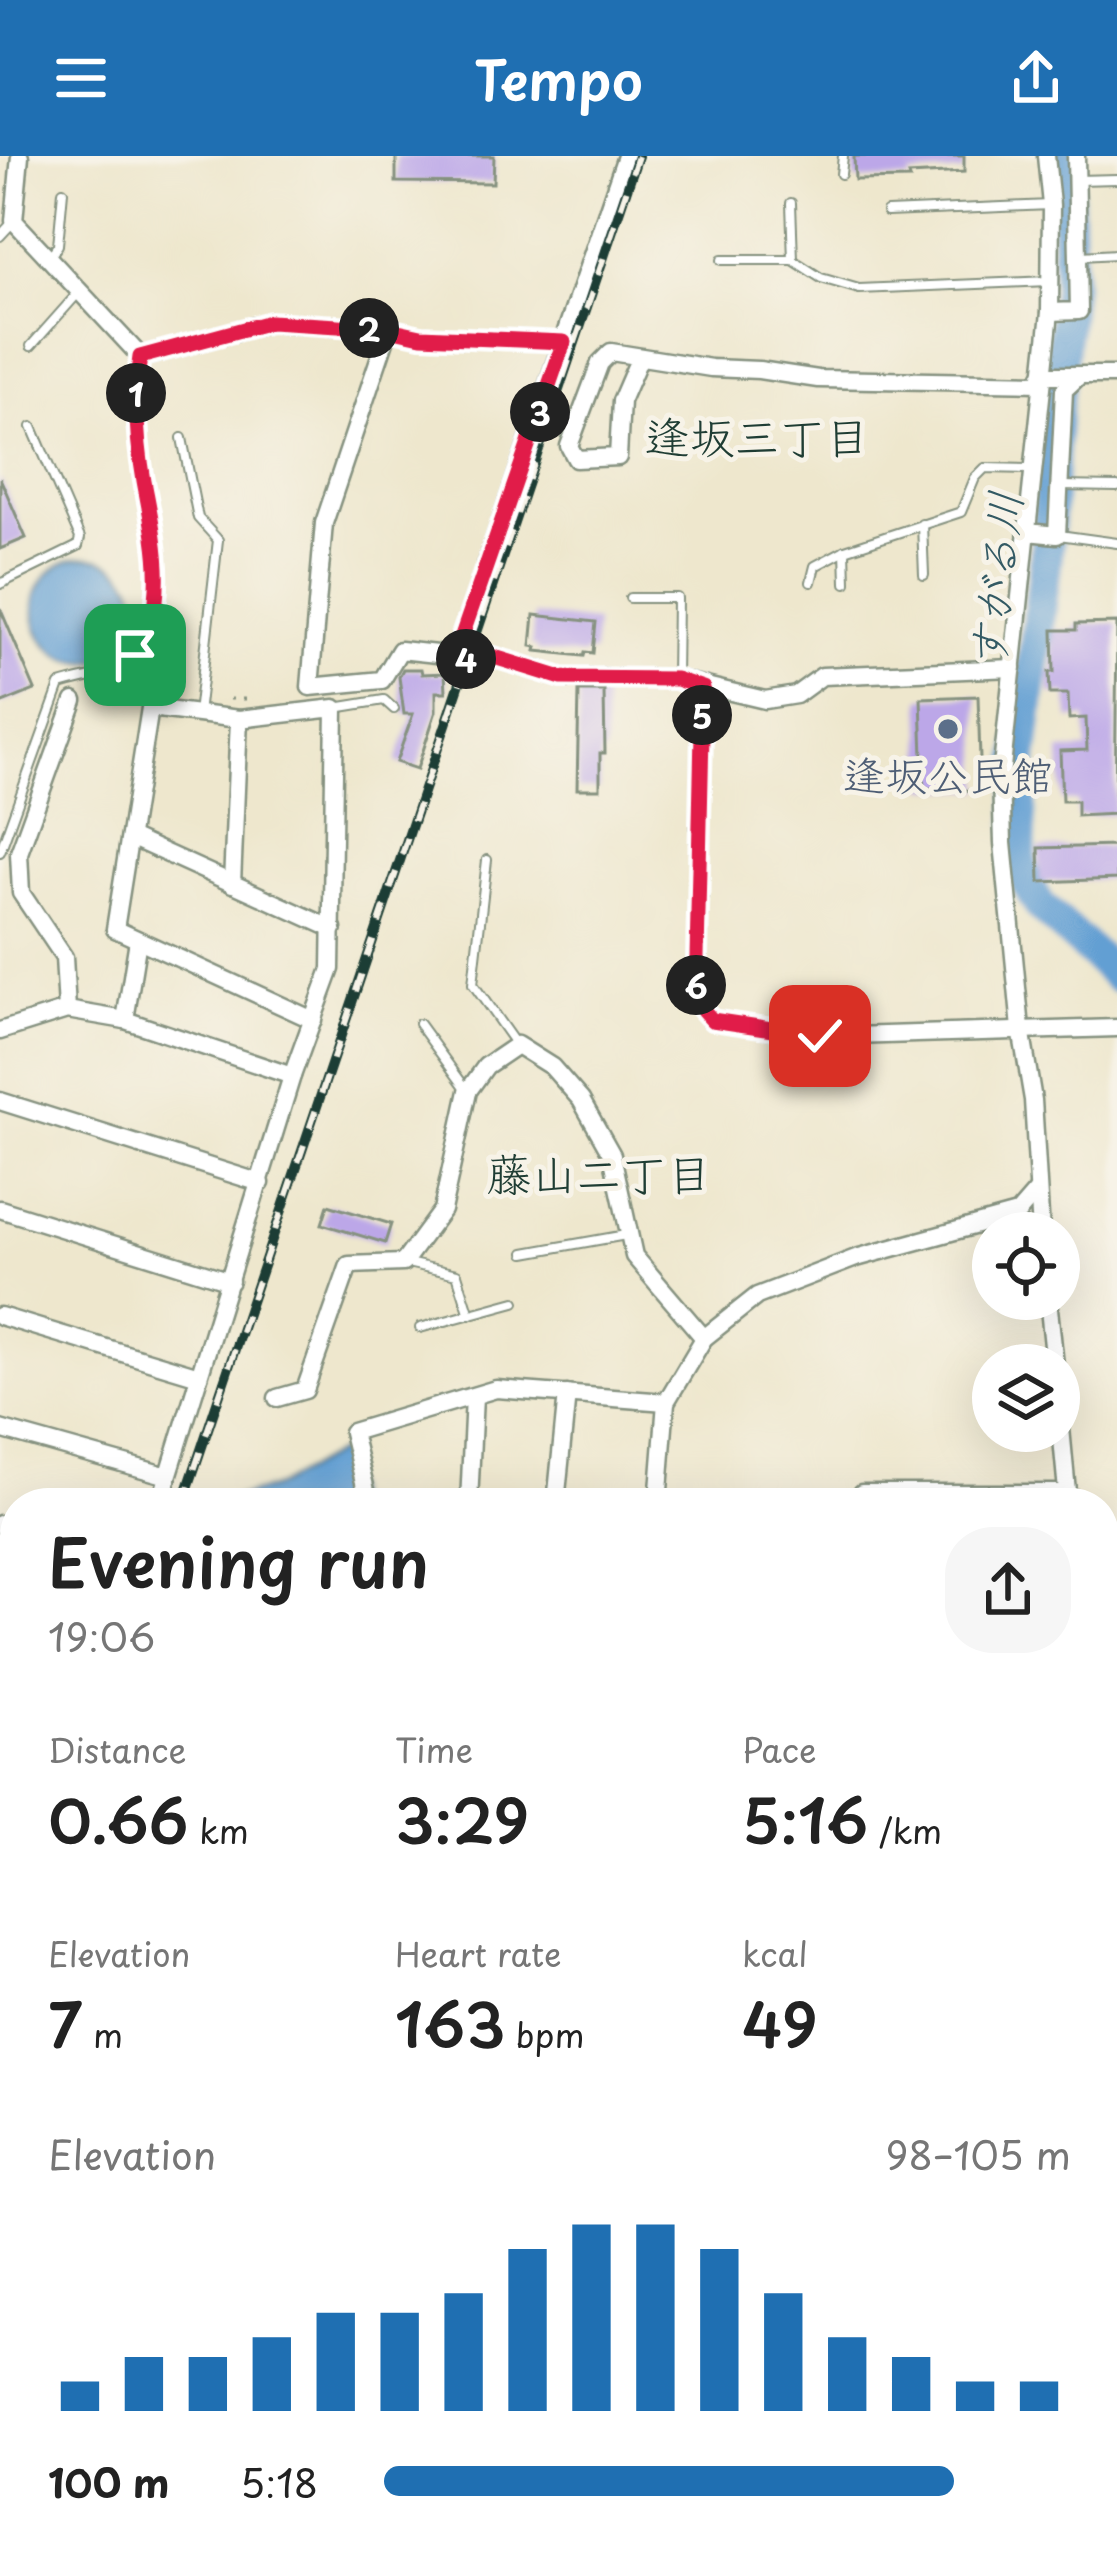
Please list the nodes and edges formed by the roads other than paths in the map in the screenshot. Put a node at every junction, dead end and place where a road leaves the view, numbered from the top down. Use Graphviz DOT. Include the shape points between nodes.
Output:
graph roads {
  1 [pos="20,156"];
  2 [pos="626,156"];
  3 [pos="843,156"];
  4 [pos="1046,156"];
  5 [pos="1074,156"];
  6 [pos="1058,157"];
  7 [pos="842,174"];
  8 [pos="1117,179"];
  9 [pos="1077,180"];
  10 [pos="63,191"];
  11 [pos="791,203"];
  12 [pos="1051,205"];
  13 [pos="887,212"];
  14 [pos="14,221"];
  15 [pos="0,236"];
  16 [pos="1117,254"];
  17 [pos="1067,256"];
  18 [pos="49,258"];
  19 [pos="722,260"];
  20 [pos="793,260"];
  21 [pos="1050,281"];
  22 [pos="80,291"];
  23 [pos="1061,312"];
  24 [pos="389,329"];
  25 [pos="564,342"];
  26 [pos="31,346"];
  27 [pos="140,357"];
  28 [pos="640,357"];
  29 [pos="1117,375"];
  30 [pos="1057,377"];
  31 [pos="32,427"];
  32 [pos="182,438"];
  33 [pos="1044,482"];
  34 [pos="1117,487"];
  35 [pos="922,524"];
  36 [pos="1044,534"];
  37 [pos="1117,543"];
  38 [pos="845,550"];
  39 [pos="924,575"];
  40 [pos="812,582"];
  41 [pos="845,583"];
  42 [pos="0,584"];
  43 [pos="630,598"];
  44 [pos="494,657"];
  45 [pos="1013,668"];
  46 [pos="676,679"];
  47 [pos="703,688"];
  48 [pos="74,701"];
  49 [pos="199,705"];
  50 [pos="335,708"];
  51 [pos="394,710"];
  52 [pos="239,719"];
  53 [pos="130,837"];
  54 [pos="0,852"];
  55 [pos="487,860"];
  56 [pos="232,884"];
  57 [pos="333,929"];
  58 [pos="138,940"];
  59 [pos="67,1010"];
  60 [pos="125,1020"];
  61 [pos="313,1020"];
  62 [pos="419,1024"];
  63 [pos="1117,1028"];
  64 [pos="1021,1029"];
  65 [pos="0,1031"];
  66 [pos="517,1045"];
  67 [pos="292,1076"];
  68 [pos="468,1091"];
  69 [pos="0,1101"];
  70 [pos="261,1183"];
  71 [pos="1037,1191"];
  72 [pos="0,1209"];
  73 [pos="1039,1212"];
  74 [pos="628,1235"];
  75 [pos="525,1253"];
  76 [pos="403,1263"];
  77 [pos="230,1281"];
  78 [pos="515,1302"];
  79 [pos="470,1315"];
  80 [pos="0,1316"];
  81 [pos="420,1328"];
  82 [pos="704,1338"];
  83 [pos="200,1376"];
  84 [pos="567,1394"];
  85 [pos="474,1396"];
  86 [pos="278,1398"];
  87 [pos="666,1402"];
  88 [pos="0,1429"];
  89 [pos="1063,1452"];
  90 [pos="168,1476"];
  91 [pos="164,1488"];
  92 [pos="365,1488"];
  93 [pos="470,1488"];
  94 [pos="558,1488"];
  95 [pos="659,1488"];
  96 [pos="1067,1488"];
  1 -- 14 [label="street"];
  2 -- 25 [label="street"];
  3 -- 7 [label="lane"];
  4 -- 6 [label="street"];
  4 -- 12 [label="street"];
  5 -- 6 [label="street"];
  5 -- 9 [label="street"];
  8 -- 9 [label="lane"];
  9 -- 17 [label="street"];
  10 -- 18 [label="lane" via="58,245"];
  11 -- 20 [label="lane"];
  12 -- 13 [label="lane"];
  12 -- 17 [label="street"];
  14 -- 15 [label="lane"];
  14 -- 18 [label="street"];
  16 -- 17 [label="lane"];
  17 -- 21 [label="street"];
  17 -- 23 [label="street" via="1079,311"];
  18 -- 22 [label="street"];
  19 -- 20 [label="lane"];
  20 -- 21 [label="lane" via="859,289"];
  21 -- 23 [label="street"];
  22 -- 26 [label="lane"];
  22 -- 27 [label="street"];
  23 -- 30 [label="street"];
  24 -- 25 [label="street"];
  24 -- 25 [label="street" via="324,523 310,687 382,680 400,650 455,656"];
  24 -- 27 [label="street" via="270,322"];
  27 -- 54 [label="lane" via="143,477 156,533 149,638 113,672 60,685"];
  28 -- 28 [label="street" via="621,401 618,457 576,459 569,446 601,363 610,352"];
  28 -- 30 [label="street" via="818,379"];
  29 -- 30 [label="street"];
  30 -- 33 [label="street"];
  30 -- 33 [label="street" via="1064,390"];
  31 -- 42 [label="lane" via="80,538"];
  32 -- 49 [label="lane" via="199,518 218,540"];
  33 -- 34 [label="lane"];
  33 -- 35 [label="lane" via="986,468 961,512"];
  33 -- 36 [label="street"];
  33 -- 36 [label="street"];
  35 -- 38 [label="lane"];
  35 -- 39 [label="lane"];
  36 -- 37 [label="lane"];
  36 -- 45 [label="street"];
  38 -- 40 [label="lane" via="815,566"];
  38 -- 41 [label="lane"];
  43 -- 46 [label="lane" via="677,598"];
  44 -- 46 [label="street" via="562,678"];
  45 -- 47 [label="street" via="822,676 796,695 765,700"];
  45 -- 64 [label="street" via="1001,777"];
  46 -- 47 [label="street"];
  47 -- 64 [label="street" via="696,1002 712,1020 820,1036"];
  48 -- 59 [label="street" via="19,853 21,893 64,957"];
  49 -- 52 [label="street"];
  49 -- 53 [label="street" via="150,708"];
  50 -- 51 [label="lane" via="384,700"];
  50 -- 52 [label="street"];
  50 -- 57 [label="street"];
  52 -- 56 [label="street"];
  53 -- 56 [label="street"];
  53 -- 58 [label="street" via="115,929"];
  55 -- 66 [label="lane" via="473,984"];
  56 -- 57 [label="street"];
  57 -- 61 [label="street" via="331,969"];
  58 -- 60 [label="street"];
  58 -- 61 [label="street"];
  59 -- 60 [label="street"];
  59 -- 65 [label="street"];
  60 -- 67 [label="street"];
  61 -- 67 [label="street"];
  62 -- 68 [label="lane"];
  63 -- 64 [label="street"];
  64 -- 71 [label="street"];
  66 -- 68 [label="street"];
  66 -- 74 [label="street" via="552,1067 581,1100 612,1155"];
  67 -- 70 [label="street"];
  68 -- 76 [label="street" via="442,1210"];
  69 -- 70 [label="street"];
  70 -- 77 [label="street"];
  71 -- 73 [label="street"];
  71 -- 82 [label="street" via="1017,1214 856,1258 757,1296"];
  72 -- 77 [label="street"];
  74 -- 75 [label="lane"];
  74 -- 82 [label="street" via="634,1256"];
  76 -- 79 [label="lane" via="458,1274"];
  76 -- 86 [label="street" via="349,1264 305,1390"];
  77 -- 83 [label="street"];
  78 -- 79 [label="lane"];
  79 -- 81 [label="lane"];
  80 -- 83 [label="street"];
  82 -- 87 [label="street"];
  83 -- 90 [label="street"];
  84 -- 85 [label="street" via="496,1389"];
  84 -- 87 [label="street"];
  84 -- 94 [label="street"];
  85 -- 92 [label="street" via="352,1432"];
  85 -- 93 [label="street"];
  87 -- 95 [label="street"];
  88 -- 90 [label="street"];
  89 -- 96 [label="street"];
  90 -- 91 [label="street"];
}
